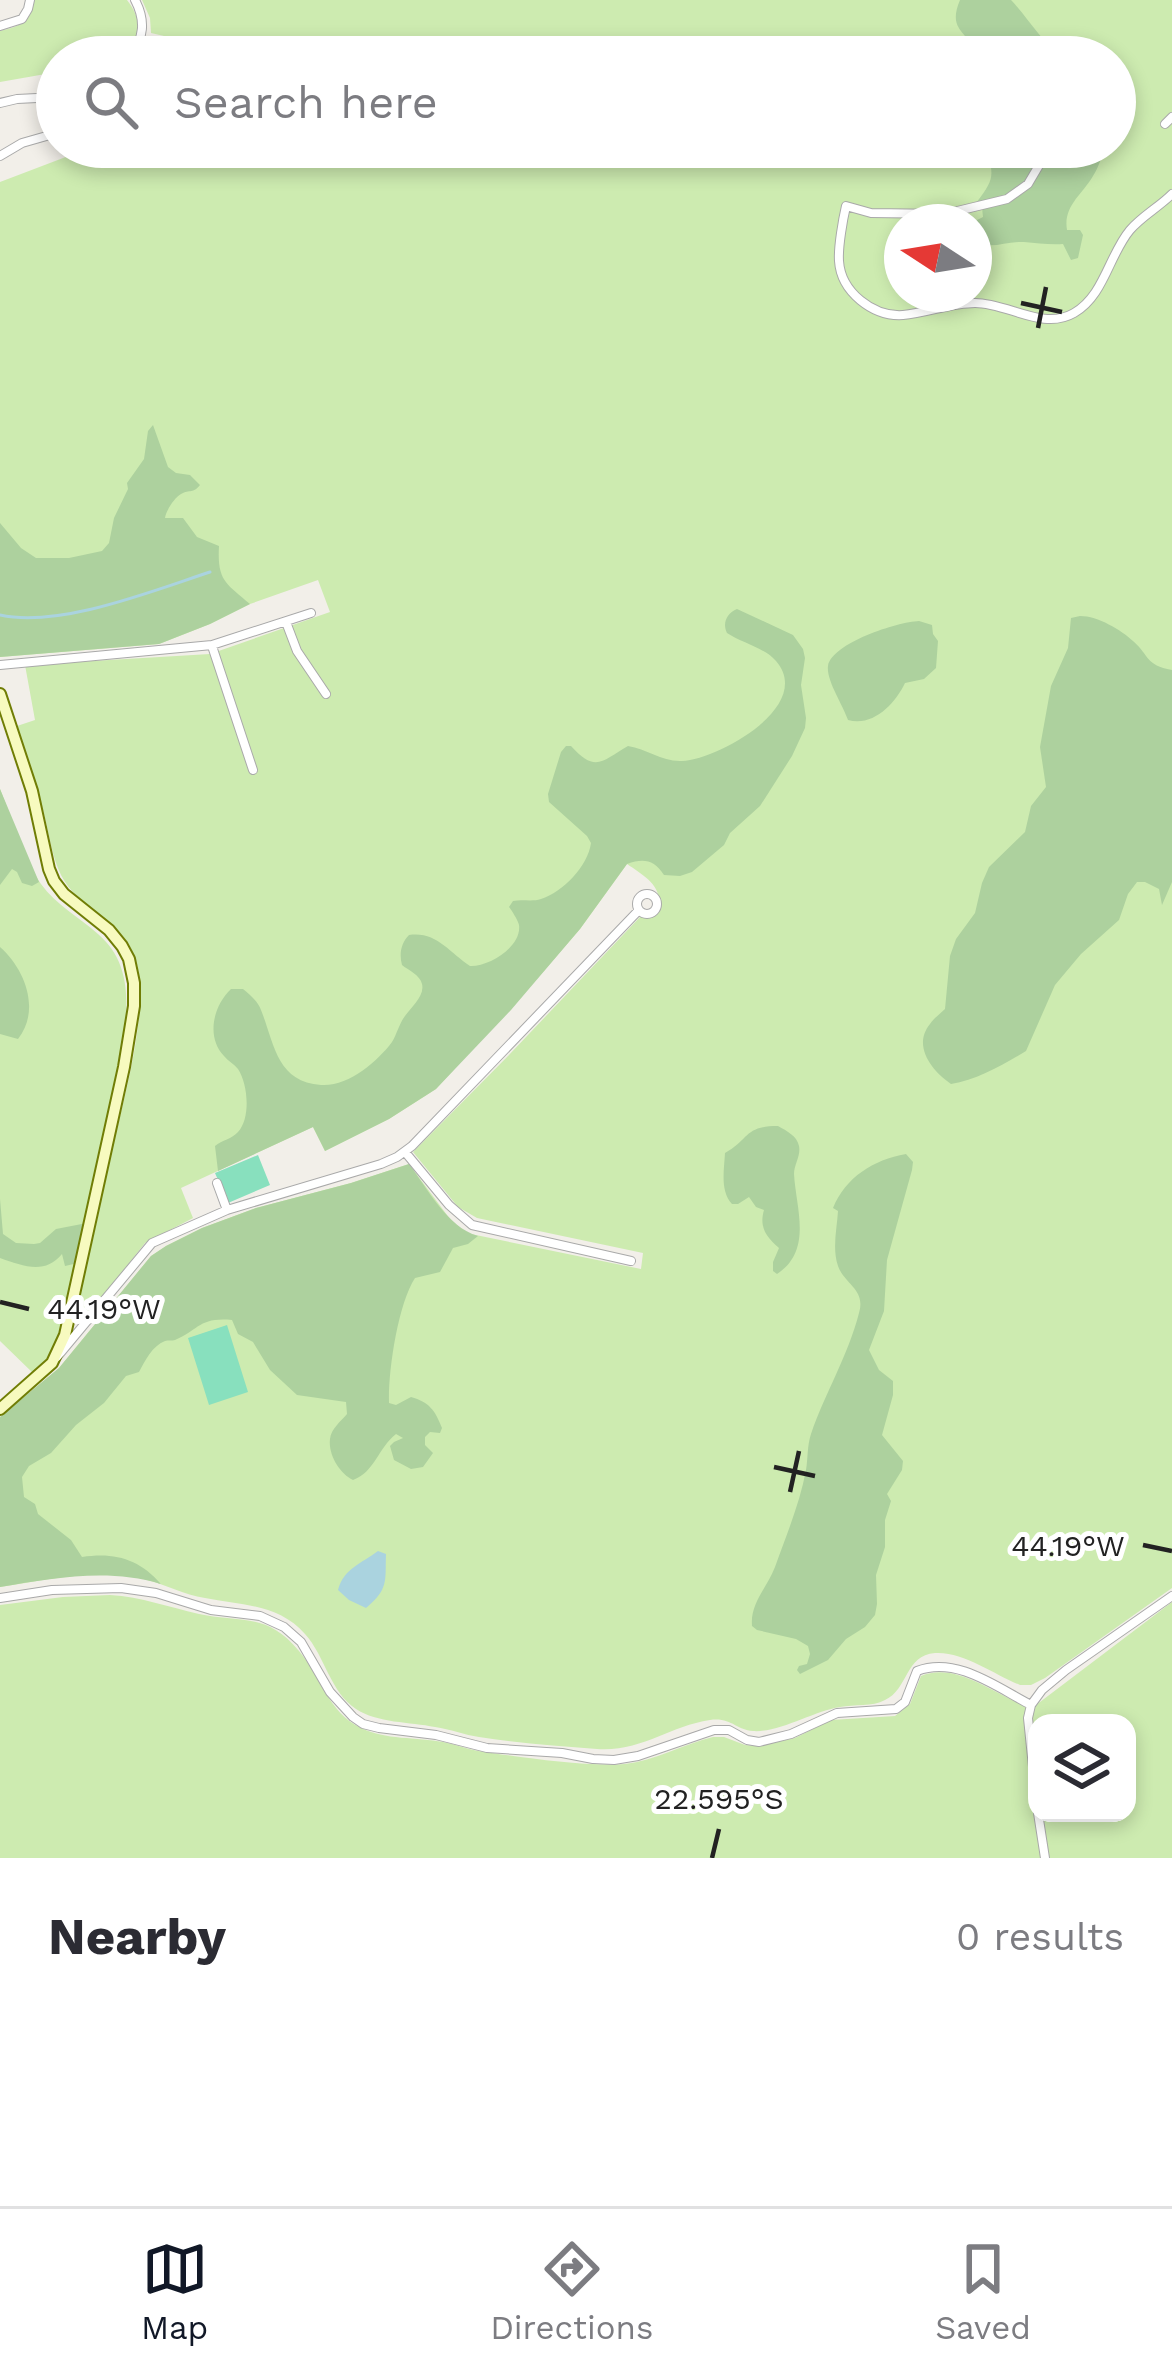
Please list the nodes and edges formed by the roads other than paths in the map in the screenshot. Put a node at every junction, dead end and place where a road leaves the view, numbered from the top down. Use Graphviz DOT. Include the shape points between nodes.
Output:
graph roads {
  1 [pos="29,0"];
  2 [pos="135,0"];
  3 [pos="0,26"];
  4 [pos="141,36"];
  5 [pos="36,98"];
  6 [pos="0,103"];
  7 [pos="36,139"];
  8 [pos="0,156"];
  9 [pos="1037,168"];
  10 [pos="1172,194"];
  11 [pos="311,614"];
  12 [pos="286,622"];
  13 [pos="212,645"];
  14 [pos="0,665"];
  15 [pos="0,694"];
  16 [pos="326,694"];
  17 [pos="253,770"];
  18 [pos="639,910"];
  19 [pos="405,1152"];
  20 [pos="217,1183"];
  21 [pos="227,1210"];
  22 [pos="632,1261"];
  23 [pos="52,1363"];
  24 [pos="0,1409"];
  25 [pos="1172,1596"];
  26 [pos="0,1598"];
  27 [pos="1031,1705"];
  28 [pos="1029,1714"];
  29 [pos="1039,1822"];
  30 [pos="1045,1858"];
  1 -- 3 [label="street" via="22,19"];
  2 -- 4 [label="street"];
  5 -- 6 [label="street"];
  7 -- 8 [label="street"];
  9 -- 10 [label="street" via="1007,199 945,214 846,206 838,259 848,284 869,308 897,316 978,303 1057,319 1090,299 1127,234"];
  11 -- 12 [label="street"];
  12 -- 13 [label="street"];
  12 -- 16 [label="street"];
  13 -- 14 [label="street"];
  13 -- 17 [label="street"];
  15 -- 23 [label="street" via="54,881 122,946 134,983 108,1146"];
  18 -- 19 [label="street"];
  19 -- 21 [label="street"];
  19 -- 22 [label="street" via="472,1225"];
  20 -- 21 [label="street"];
  21 -- 23 [label="street" via="144,1250"];
  23 -- 24 [label="street"];
  25 -- 27 [label="street" via="1066,1670"];
  26 -- 27 [label="street" via="121,1588 260,1616 301,1642 330,1693 364,1724 487,1748 614,1760 714,1730 759,1742 837,1713 896,1709 917,1671 938,1665"];
  27 -- 28 [label="street"];
  29 -- 30 [label="street"];
}
